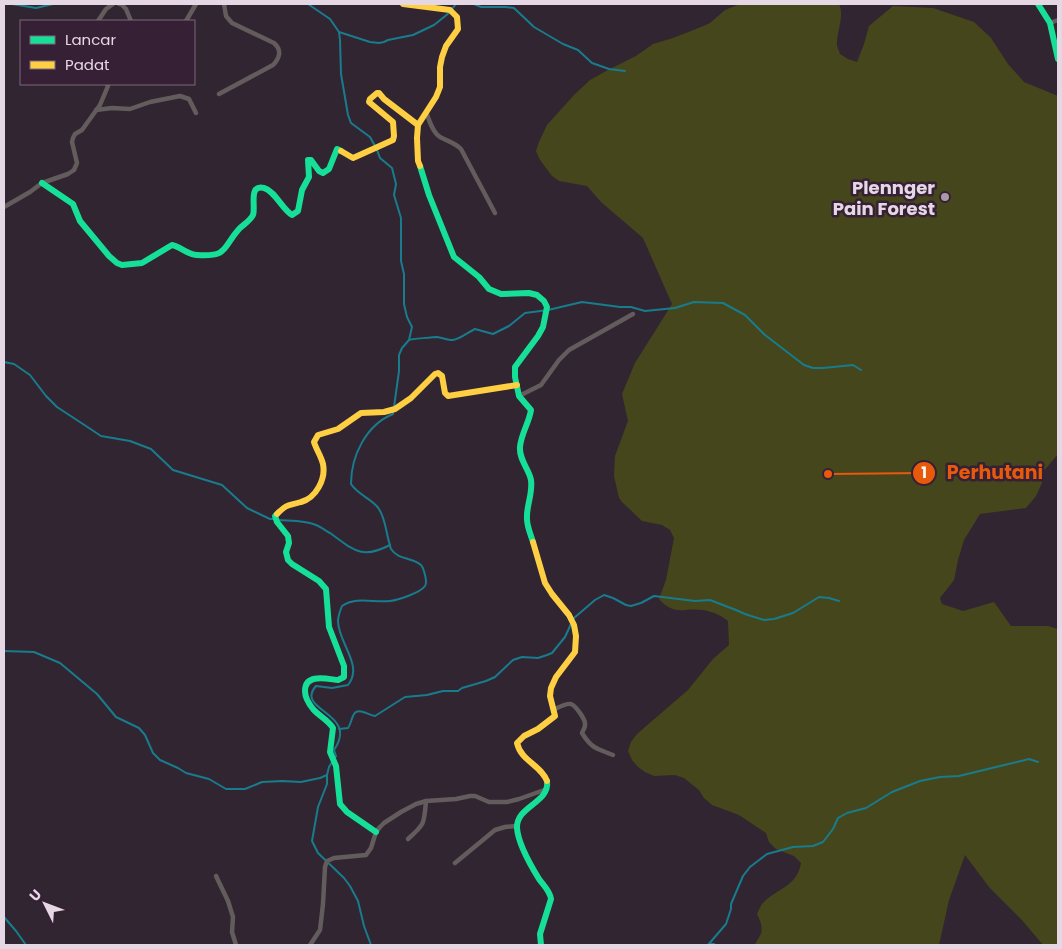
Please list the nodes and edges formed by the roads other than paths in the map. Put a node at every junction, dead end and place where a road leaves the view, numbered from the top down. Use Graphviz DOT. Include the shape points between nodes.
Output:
graph roads {
  1 [pos="113,4"];
  2 [pos="119,4"];
  3 [pos="196,4"];
  4 [pos="224,4"];
  5 [pos="403,4"];
  6 [pos="1038,4"];
  7 [pos="99,20"];
  8 [pos="131,20"];
  9 [pos="187,20"];
  10 [pos="1058,20"];
  11 [pos="1050,23"];
  12 [pos="1058,59"];
  13 [pos="108,85"];
  14 [pos="220,94"];
  15 [pos="96,110"];
  16 [pos="196,112"];
  17 [pos="426,112"];
  18 [pos="418,125"];
  19 [pos="42,183"];
  20 [pos="4,207"];
  21 [pos="495,213"];
  22 [pos="633,314"];
  23 [pos="516,385"];
  24 [pos="519,396"];
  25 [pos="555,709"];
  26 [pos="613,755"];
  27 [pos="548,788"];
  28 [pos="426,801"];
  29 [pos="516,826"];
  30 [pos="376,832"];
  31 [pos="408,839"];
  32 [pos="455,863"];
  33 [pos="216,876"];
  34 [pos="236,945"];
  35 [pos="310,945"];
  36 [pos="541,945"];
  1 -- 7 [label="street"];
  2 -- 8 [label="street" via="126,9"];
  3 -- 9 [label="street"];
  4 -- 14 [label="street" via="226,16 232,23 274,43 280,52 273,65"];
  5 -- 17 [label="street" via="453,12 458,22 458,29 442,57 440,88"];
  6 -- 11 [label="street"];
  10 -- 11 [label="street"];
  11 -- 12 [label="street"];
  13 -- 15 [label="street"];
  15 -- 16 [label="street" via="130,109 180,96 188,99"];
  15 -- 19 [label="street" via="73,138 77,163 74,170"];
  17 -- 18 [label="street"];
  17 -- 21 [label="street" via="435,132 461,149"];
  18 -- 19 [label="street" via="377,92 369,103 392,120 394,139 353,158 338,148 330,168 323,173 308,159 309,176 301,192 301,204 292,215 267,189 255,191 254,214 219,254 194,256 172,245 142,263 117,263 80,221 73,204"];
  18 -- 23 [label="street" via="418,161 454,258 479,277 489,290 501,294 530,293 544,301 547,307 543,327 515,367"];
  19 -- 20 [label="street"];
  22 -- 24 [label="street" via="569,350 541,386"];
  23 -- 24 [label="street"];
  23 -- 30 [label="street" via="451,397 446,395 442,376 438,373 395,409 361,413 338,429 318,435 314,442 324,470 320,485 310,497 288,505 275,516 276,523 289,538 288,560 326,589 329,627 344,666 344,676 338,680 312,680 305,691 312,708 333,728 330,752 336,764 340,804"];
  24 -- 25 [label="street" via="531,410 520,446 532,483 528,530 544,581 575,625 575,652 550,689"];
  25 -- 26 [label="street" via="571,704 585,721 582,732 590,744"];
  25 -- 27 [label="street" via="555,716 550,721 522,736 517,743 520,753 547,779"];
  27 -- 28 [label="street" via="507,802 488,802 475,796"];
  27 -- 29 [label="street" via="526,809"];
  28 -- 30 [label="street" via="384,822"];
  28 -- 31 [label="street" via="424,820"];
  29 -- 32 [label="street" via="495,830"];
  29 -- 36 [label="street" via="535,873 551,895 540,934"];
  30 -- 35 [label="street" via="366,855 327,861 320,930"];
  33 -- 34 [label="street" via="233,917 232,932"];
}
